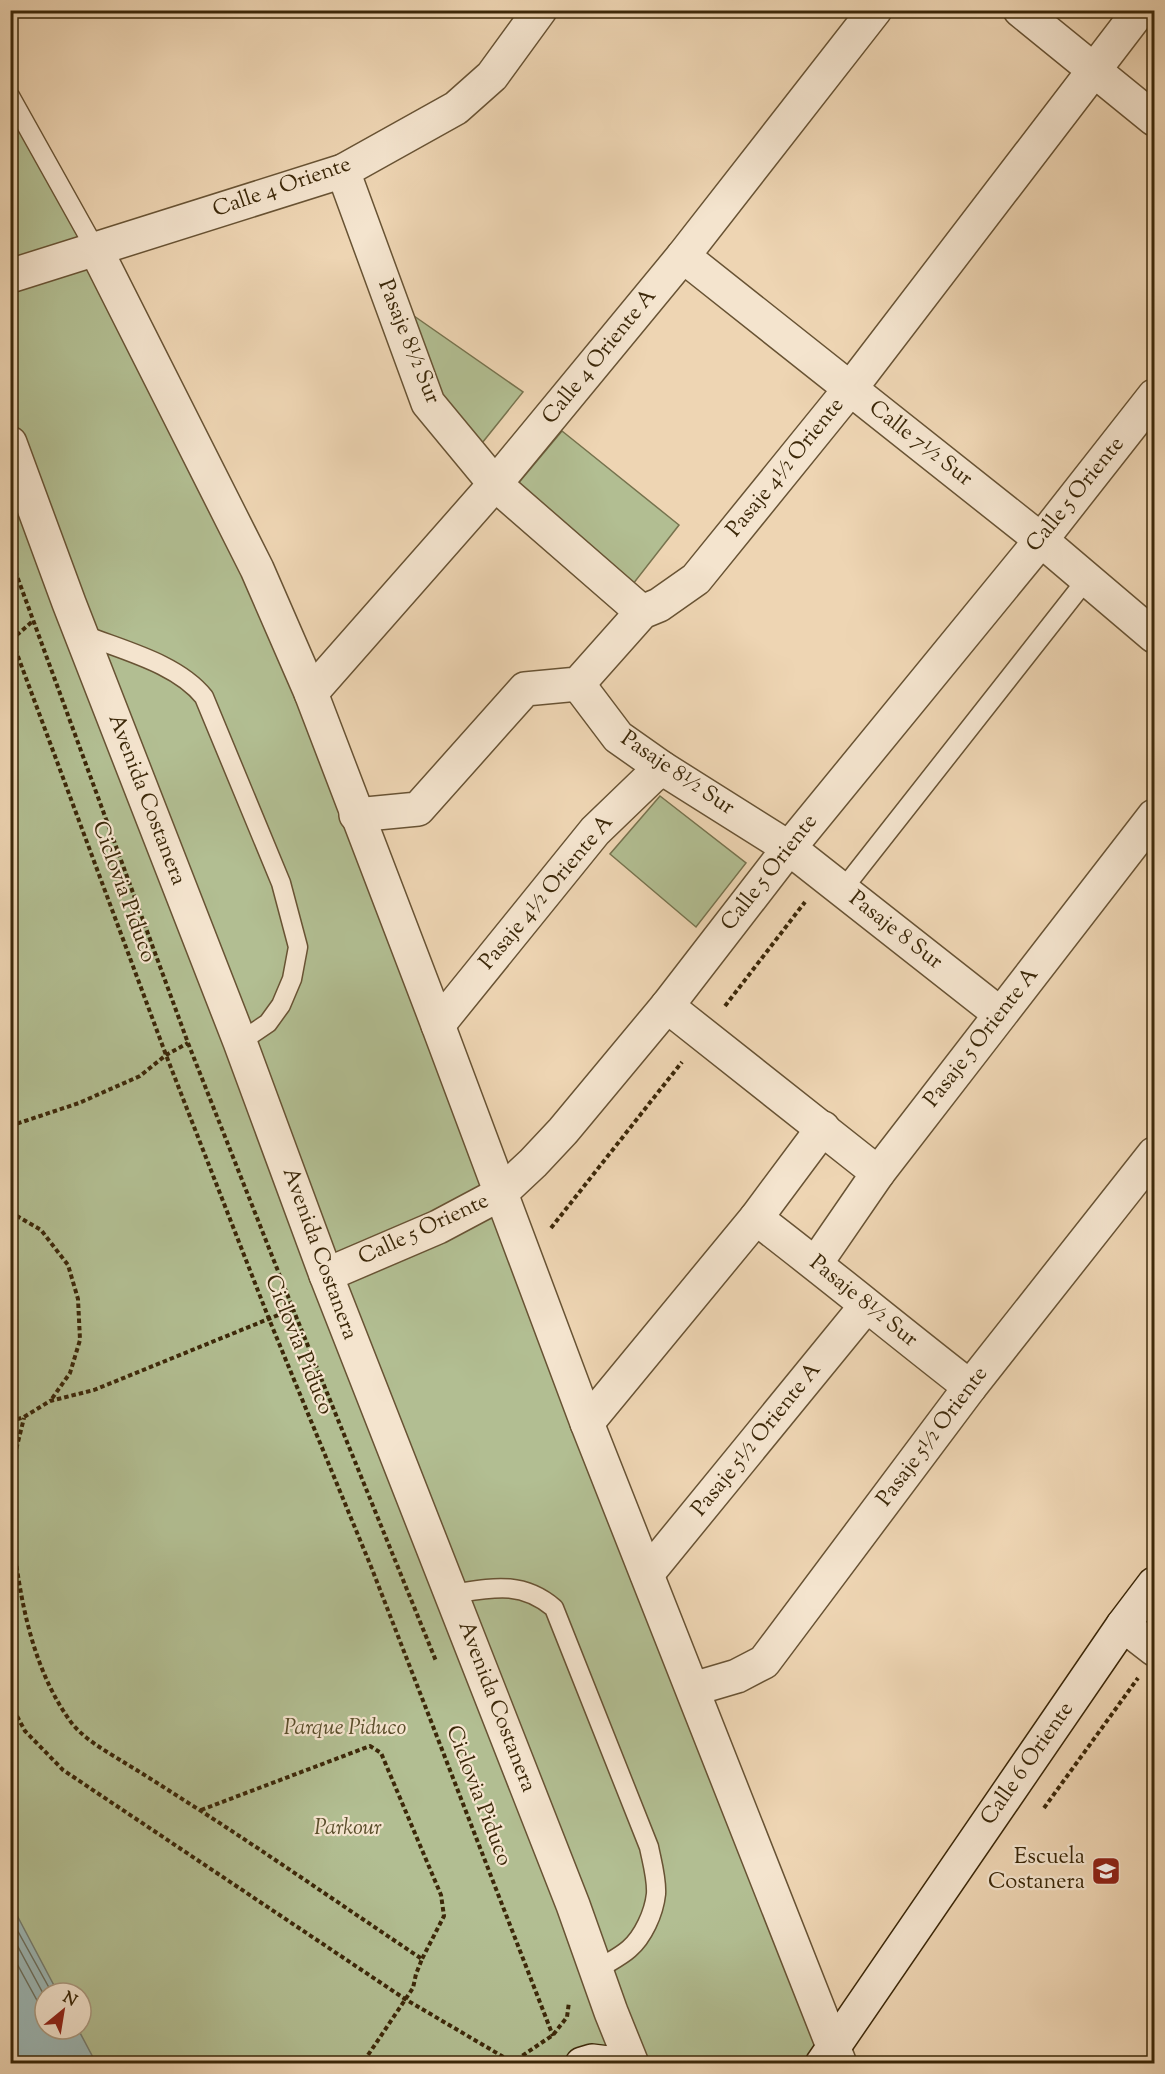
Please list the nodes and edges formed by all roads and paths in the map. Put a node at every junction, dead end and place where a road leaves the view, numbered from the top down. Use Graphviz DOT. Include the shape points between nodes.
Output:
graph roads {
  1 [pos="540,10"];
  2 [pos="875,10"];
  3 [pos="1020,10"];
  4 [pos="1140,10"];
  5 [pos="1092,71"];
  6 [pos="10,96"];
  7 [pos="1155,119"];
  8 [pos="344,171"];
  9 [pos="96,250"];
  10 [pos="683,256"];
  11 [pos="10,276"];
  12 [pos="850,389"];
  13 [pos="1155,396"];
  14 [pos="10,443"];
  15 [pos="495,484"];
  16 [pos="1041,540"];
  17 [pos="10,557"];
  18 [pos="1086,580"];
  19 [pos="642,612"];
  20 [pos="33,621"];
  21 [pos="82,634"];
  22 [pos="1155,636"];
  23 [pos="11,638"];
  24 [pos="578,684"];
  25 [pos="311,693"];
  26 [pos="662,768"];
  27 [pos="356,815"];
  28 [pos="1155,816"];
  29 [pos="789,848"];
  30 [pos="843,889"];
  31 [pos="667,1006"];
  32 [pos="1000,1014"];
  33 [pos="438,1025"];
  34 [pos="240,1042"];
  35 [pos="189,1043"];
  36 [pos="166,1055"];
  37 [pos="10,1126"];
  38 [pos="823,1128"];
  39 [pos="1155,1154"];
  40 [pos="878,1173"];
  41 [pos="500,1194"];
  42 [pos="10,1212"];
  43 [pos="756,1218"];
  44 [pos="816,1263"];
  45 [pos="326,1275"];
  46 [pos="866,1306"];
  47 [pos="293,1309"];
  48 [pos="269,1319"];
  49 [pos="970,1387"];
  50 [pos="50,1401"];
  51 [pos="24,1417"];
  52 [pos="10,1422"];
  53 [pos="587,1423"];
  54 [pos="10,1478"];
  55 [pos="10,1514"];
  56 [pos="647,1574"];
  57 [pos="1155,1584"];
  58 [pos="452,1594"];
  59 [pos="1123,1625"];
  60 [pos="1155,1649"];
  61 [pos="436,1661"];
  62 [pos="693,1689"];
  63 [pos="10,1703"];
  64 [pos="200,1810"];
  65 [pos="422,1959"];
  66 [pos="597,1970"];
  67 [pos="405,1999"];
  68 [pos="569,1999"];
  69 [pos="553,2035"];
  70 [pos="556,2044"];
  71 [pos="832,2058"];
  72 [pos="511,2063"];
  73 [pos="362,2064"];
  74 [pos="582,2064"];
  75 [pos="617,2064"];
  76 [pos="632,2064"];
  1 -- 8 [label="street, Calle 4 Oriente" via="492,76 456,108"];
  2 -- 10 [label="street, Calle 4 Oriente A"];
  3 -- 5 [label="street"];
  4 -- 5 [label="street, Pasaje 4½ Oriente"];
  5 -- 7 [label="street"];
  5 -- 12 [label="street, Pasaje 4½ Oriente"];
  6 -- 9 [label="lane"];
  8 -- 9 [label="street, Calle 4 Oriente"];
  8 -- 15 [label="street, Pasaje 8½ Sur" via="428,403"];
  9 -- 11 [label="street, Calle 4 Oriente"];
  9 -- 25 [label="street" via="257,569"];
  10 -- 12 [label="street, Calle 7½ Sur"];
  10 -- 15 [label="street, Calle 4 Oriente A"];
  12 -- 16 [label="street, Calle 7½ Sur"];
  12 -- 19 [label="street, Pasaje 4½ Oriente" via="696,579"];
  13 -- 16 [label="street, Calle 5 Oriente"];
  14 -- 21 [label="street, Avenida Costanera"];
  15 -- 19 [label="street, Pasaje 8½ Sur"];
  15 -- 25 [label="street, Calle 4 Oriente A"];
  16 -- 18 [label="street, Calle 7½ Sur"];
  16 -- 29 [label="street, Calle 5 Oriente"];
  17 -- 20 [label="path"];
  18 -- 22 [label="street, Calle 7½ Sur"];
  18 -- 30 [label="lane"];
  19 -- 24 [label="street, Pasaje 4½ Oriente"];
  20 -- 23 [label="path"];
  20 -- 35 [label="path"];
  21 -- 34 [label="street, Avenida Costanera"];
  21 -- 34 [label="lane" via="156,663 194,684 204,697 281,883 298,947 292,979 268,1023"];
  23 -- 36 [label="path, Ciclovia Piduco"];
  24 -- 26 [label="street, Pasaje 8½ Sur" via="618,737"];
  24 -- 27 [label="street" via="525,689 418,809"];
  25 -- 27 [label="street"];
  26 -- 29 [label="street, Pasaje 8½ Sur"];
  26 -- 33 [label="street, Pasaje 4½ Oriente A" via="595,831"];
  27 -- 33 [label="street"];
  28 -- 32 [label="street, Pasaje 5 Oriente A"];
  29 -- 30 [label="street, Pasaje 8 Sur"];
  29 -- 31 [label="street, Calle 5 Oriente"];
  30 -- 32 [label="street, Pasaje 8 Sur"];
  31 -- 38 [label="street"];
  31 -- 41 [label="street, Calle 5 Oriente" via="563,1131"];
  32 -- 40 [label="street, Pasaje 5 Oriente A"];
  33 -- 41 [label="street"];
  34 -- 45 [label="street, Avenida Costanera"];
  35 -- 36 [label="path"];
  35 -- 47 [label="path"];
  36 -- 37 [label="path" via="140,1076"];
  36 -- 48 [label="path, Ciclovia Piduco"];
  38 -- 40 [label="street"];
  38 -- 43 [label="street"];
  39 -- 49 [label="street, Pasaje 5½ Oriente"];
  40 -- 44 [label="street, Pasaje 5 Oriente A"];
  41 -- 45 [label="street, Calle 5 Oriente" via="438,1227"];
  41 -- 53 [label="street"];
  42 -- 50 [label="path" via="42,1230 68,1265 78,1299 80,1340 74,1362"];
  43 -- 44 [label="street, Pasaje 8½ Sur"];
  43 -- 53 [label="street"];
  44 -- 46 [label="street, Pasaje 8½ Sur"];
  45 -- 58 [label="street, Avenida Costanera"];
  46 -- 49 [label="street, Pasaje 8½ Sur"];
  46 -- 56 [label="street, Pasaje 5½ Oriente A"];
  47 -- 48 [label="path"];
  47 -- 61 [label="path"];
  48 -- 50 [label="path" via="94,1390"];
  48 -- 69 [label="path, Ciclovia Piduco" via="372,1569"];
  49 -- 62 [label="street, Pasaje 5½ Oriente" via="764,1662 737,1676"];
  50 -- 51 [label="path"];
  51 -- 52 [label="path"];
  51 -- 54 [label="path"];
  53 -- 56 [label="street"];
  55 -- 64 [label="path" via="27,1627 68,1720 102,1748"];
  56 -- 62 [label="street"];
  57 -- 59 [label="street, Calle 6 Oriente"];
  58 -- 66 [label="street, Avenida Costanera"];
  58 -- 66 [label="lane" via="509,1587 554,1608 649,1847 656,1895 651,1913 629,1948"];
  59 -- 60 [label="street"];
  59 -- 71 [label="street, Calle 6 Oriente"];
  62 -- 71 [label="street"];
  63 -- 67 [label="path" via="26,1731 63,1770"];
  64 -- 65 [label="path"];
  64 -- 65 [label="path" via="370,1746 381,1753 441,1895 444,1916"];
  65 -- 67 [label="path" via="413,1988"];
  66 -- 76 [label="street, Avenida Costanera"];
  67 -- 72 [label="path"];
  67 -- 73 [label="path"];
  68 -- 69 [label="path" via="567,2017"];
  69 -- 70 [label="path, Ciclovia Piduco"];
  69 -- 72 [label="path"];
  74 -- 75 [label="street"];
}
